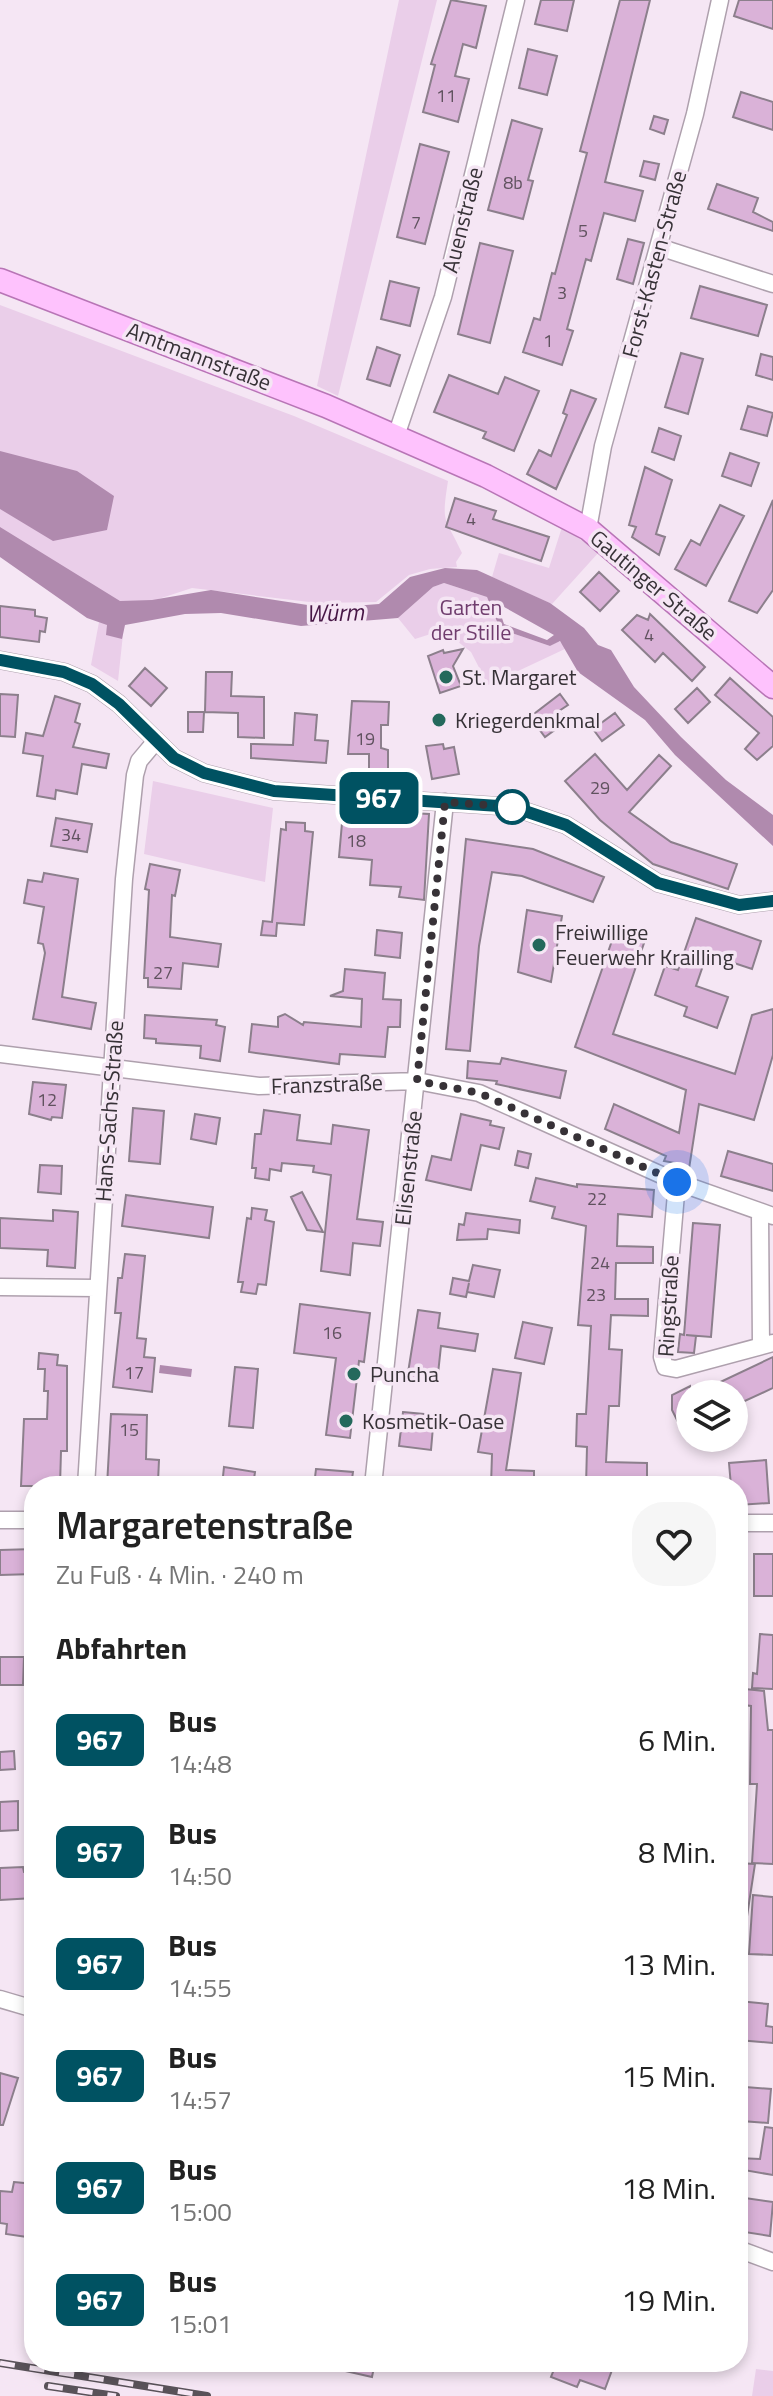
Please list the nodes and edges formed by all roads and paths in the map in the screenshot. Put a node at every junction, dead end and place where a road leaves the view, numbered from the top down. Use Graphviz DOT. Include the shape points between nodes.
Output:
graph roads {
  1 [pos="516,0"];
  2 [pos="720,0"];
  3 [pos="659,247"];
  4 [pos="0,280"];
  5 [pos="773,284"];
  6 [pos="396,436"];
  7 [pos="588,529"];
  8 [pos="0,660"];
  9 [pos="773,687"];
  10 [pos="155,742"];
  11 [pos="445,802"];
  12 [pos="773,901"];
  13 [pos="0,1054"];
  14 [pos="113,1069"];
  15 [pos="417,1081"];
  16 [pos="677,1182"];
  17 [pos="766,1214"];
  18 [pos="0,1287"];
  19 [pos="96,1288"];
  20 [pos="767,1345"];
  21 [pos="87,1476"];
  22 [pos="374,1476"];
  23 [pos="0,1520"];
  24 [pos="24,1520"];
  25 [pos="748,1523"];
  26 [pos="773,1523"];
  27 [pos="0,1999"];
  28 [pos="24,2006"];
  29 [pos="748,2253"];
  30 [pos="773,2262"];
  1 -- 6 [label="street, Auenstraße" via="443,297"];
  2 -- 3 [label="street, Forst-Kasten-Straße"];
  3 -- 5 [label="street"];
  3 -- 7 [label="street, Forst-Kasten-Straße" via="603,446"];
  4 -- 6 [label="main road, Amtmannstraße"];
  6 -- 7 [label="main road, Gautinger Straße"];
  7 -- 9 [label="main road, Gautinger Straße"];
  8 -- 10 [label="street" via="64,672 92,684"];
  10 -- 11 [label="street" via="204,773 274,791"];
  10 -- 14 [label="street, Hans-Sachs-Straße" via="135,775"];
  11 -- 12 [label="street" via="513,807 566,825 658,883 739,905"];
  11 -- 15 [label="street, Elisenstraße"];
  13 -- 14 [label="street, Franzstraße"];
  14 -- 15 [label="street, Franzstraße" via="259,1086"];
  14 -- 19 [label="street, Hans-Sachs-Straße"];
  15 -- 16 [label="street, Franzstraße" via="479,1093"];
  15 -- 22 [label="street, Elisenstraße"];
  16 -- 17 [label="street, Franzstraße"];
  16 -- 20 [label="street, Ringstraße" via="665,1367 676,1369"];
  17 -- 20 [label="street"];
  18 -- 19 [label="street"];
  19 -- 21 [label="street, Hans-Sachs-Straße"];
  23 -- 24 [label="street"];
  25 -- 26 [label="street"];
  27 -- 28 [label="street"];
  29 -- 30 [label="street"];
}
